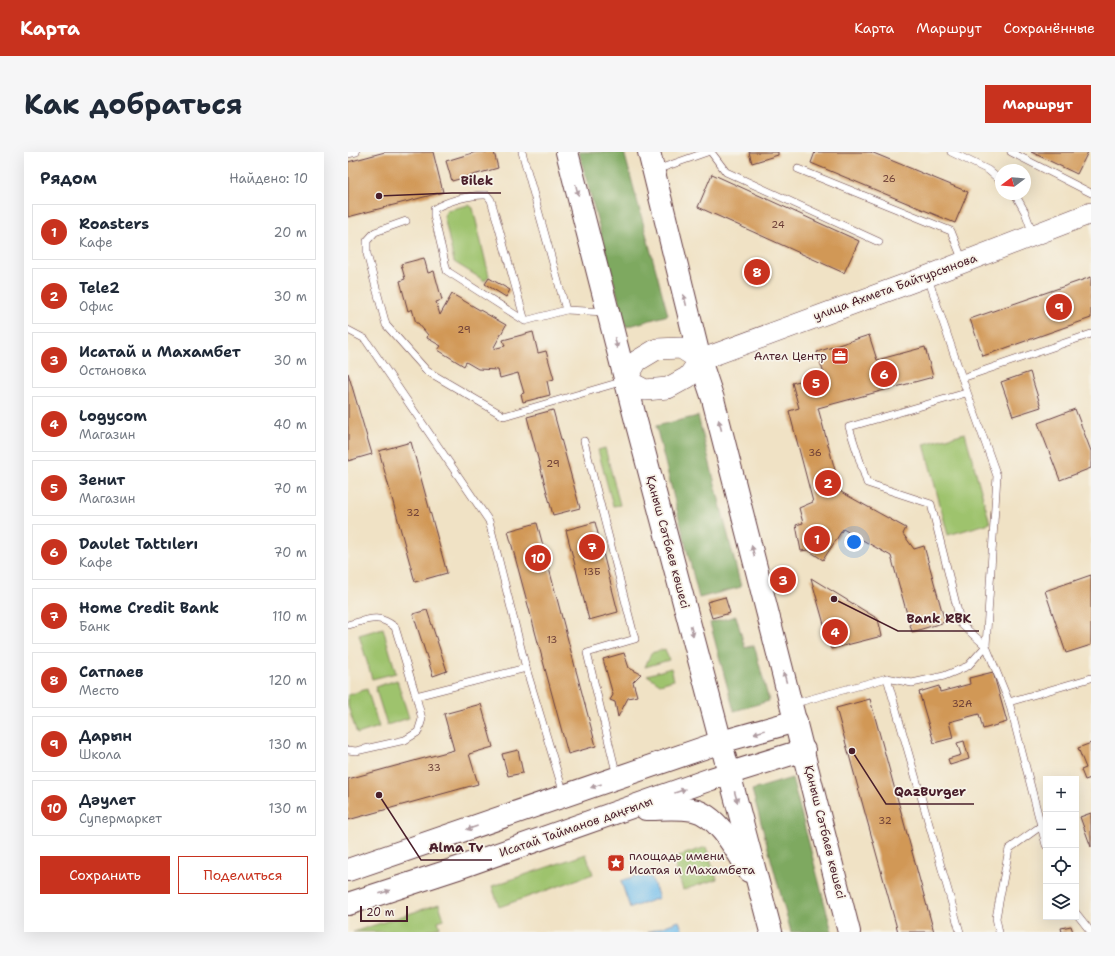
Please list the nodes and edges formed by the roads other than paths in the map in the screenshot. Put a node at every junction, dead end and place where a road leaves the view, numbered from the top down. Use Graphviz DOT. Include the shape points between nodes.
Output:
graph roads {
  1 [pos="356,152"];
  2 [pos="522,152"];
  3 [pos="567,152"];
  4 [pos="707,152"];
  5 [pos="711,152"];
  6 [pos="951,152"];
  7 [pos="1011,152"];
  8 [pos="348,154"];
  9 [pos="651,162"];
  10 [pos="798,169"];
  11 [pos="995,176"];
  12 [pos="1091,193"];
  13 [pos="1018,200"];
  14 [pos="1091,213"];
  15 [pos="406,222"];
  16 [pos="1033,234"];
  17 [pos="879,242"];
  18 [pos="963,261"];
  19 [pos="928,276"];
  20 [pos="566,310"];
  21 [pos="608,312"];
  22 [pos="525,321"];
  23 [pos="348,330"];
  24 [pos="1091,334"];
  25 [pos="700,360"];
  26 [pos="962,378"];
  27 [pos="626,380"];
  28 [pos="966,393"];
  29 [pos="584,441"];
  30 [pos="348,616"];
  31 [pos="349,624"];
  32 [pos="986,646"];
  33 [pos="526,668"];
  34 [pos="887,678"];
  35 [pos="1091,678"];
  36 [pos="416,696"];
  37 [pos="1009,702"];
  38 [pos="794,712"];
  39 [pos="721,742"];
  40 [pos="348,750"];
  41 [pos="804,750"];
  42 [pos="729,773"];
  43 [pos="618,778"];
  44 [pos="565,796"];
  45 [pos="631,809"];
  46 [pos="1041,826"];
  47 [pos="1043,834"];
  48 [pos="348,870"];
  49 [pos="760,887"];
  50 [pos="348,904"];
  51 [pos="1079,917"];
  52 [pos="772,932"];
  53 [pos="849,932"];
  54 [pos="960,932"];
  55 [pos="999,932"];
  56 [pos="1091,932"];
  1 -- 8 [label="lane"];
  2 -- 20 [label="lane"];
  3 -- 21 [label="main road, Қаныш Сәтбаев көшесі, one-way"];
  4 -- 9 [label="lane"];
  5 -- 17 [label="lane" via="726,172"];
  6 -- 11 [label="lane"];
  7 -- 12 [label="lane"];
  25 -- 9 [label="main road, Қаныш Сәтбаев көшесі, one-way"];
  10 -- 18 [label="lane" via="951,231"];
  13 -- 16 [label="lane"];
  14 -- 16 [label="street, улица Ахмета Байтурсынова"];
  15 -- 27 [label="lane" via="375,232 367,241 367,254 386,325 427,371 504,416"];
  16 -- 18 [label="street, улица Ахмета Байтурсынова"];
  18 -- 19 [label="street, улица Ахмета Байтурсынова"];
  19 -- 25 [label="street, улица Ахмета Байтурсынова"];
  19 -- 26 [label="lane"];
  20 -- 21 [label="lane"];
  20 -- 22 [label="lane"];
  21 -- 27 [label="main road, Қаныш Сәтбаев көшесі, one-way"];
  22 -- 22 [label="lane" via="491,200 487,195 434,209 446,271"];
  23 -- 33 [label="lane" via="365,339 489,521"];
  24 -- 26 [label="lane"];
  25 -- 27 [label="street" via="688,377 668,388 645,390"];
  25 -- 27 [label="street" via="681,348 657,349 636,361"];
  38 -- 25 [label="main road, Қаныш Сәтбаев көшесі, one-way" via="713,399"];
  26 -- 28 [label="lane"];
  27 -- 39 [label="main road, Қаныш Сәтбаев көшесі, one-way"];
  28 -- 32 [label="lane" via="997,476"];
  28 -- 32 [label="lane" via="849,427 866,484 931,504 961,624"];
  29 -- 43 [label="lane" via="635,639 587,653"];
  30 -- 31 [label="lane"];
  31 -- 36 [label="lane" via="378,617 395,627"];
  32 -- 34 [label="lane" via="968,666 944,676 912,683"];
  32 -- 37 [label="lane"];
  33 -- 36 [label="lane"];
  33 -- 44 [label="lane"];
  34 -- 38 [label="lane"];
  34 -- 54 [label="lane"];
  35 -- 37 [label="lane"];
  36 -- 40 [label="lane" via="422,719 418,732 406,740 356,751"];
  37 -- 46 [label="lane"];
  38 -- 39 [label="main road, one-way"];
  38 -- 41 [label="main road, Қаныш Сәтбаев көшесі"];
  39 -- 42 [label="main road, Қаныш Сәтбаев көшесі"];
  39 -- 43 [label="main road"];
  41 -- 42 [label="main road, Исатай Тайманов даңғылы"];
  41 -- 53 [label="main road, Қаныш Сәтбаев көшесі"];
  45 -- 42 [label="main road, Исатай Тайманов даңғылы, one-way"];
  42 -- 49 [label="main road, Қаныш Сәтбаев көшесі, one-way"];
  43 -- 44 [label="main road, one-way"];
  44 -- 48 [label="main road, one-way"];
  45 -- 49 [label="main road" via="693,810 705,814 723,832"];
  50 -- 45 [label="main road, Исатай Тайманов даңғылы, one-way"];
  46 -- 47 [label="lane"];
  46 -- 55 [label="lane" via="1009,849 996,918"];
  49 -- 52 [label="main road, Қаныш Сәтбаев көшесі"];
  51 -- 56 [label="lane"];
}
